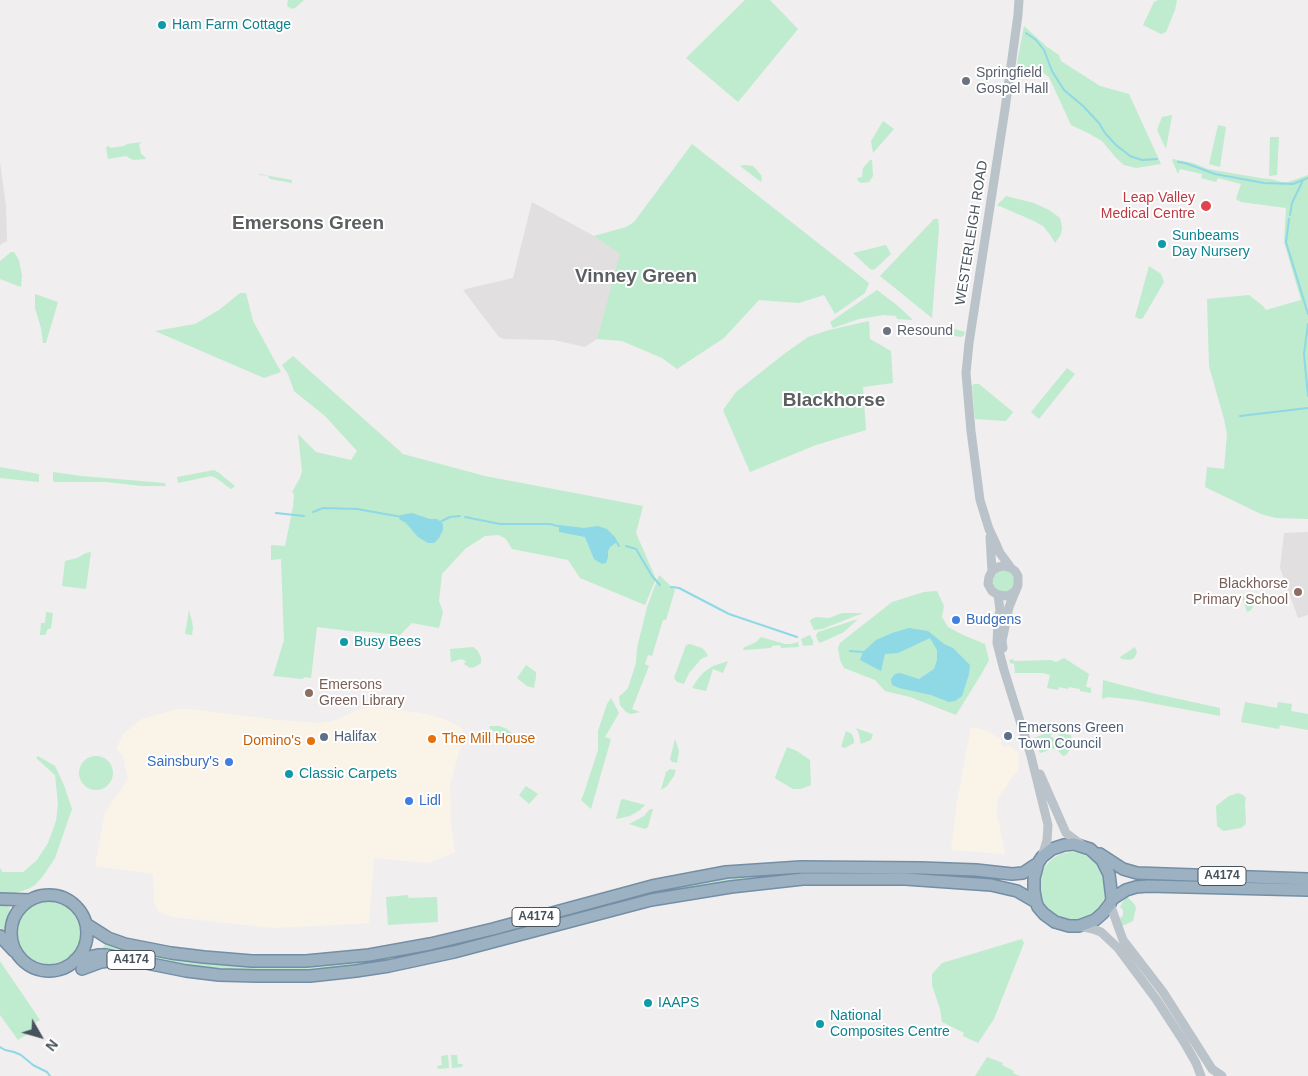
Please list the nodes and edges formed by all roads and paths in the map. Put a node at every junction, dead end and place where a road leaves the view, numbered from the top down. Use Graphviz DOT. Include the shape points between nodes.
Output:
graph roads {
  1 [pos="1019,0"];
  2 [pos="989,529"];
  3 [pos="1011,568"];
  4 [pos="992,571"];
  5 [pos="1016,590"];
  6 [pos="998,595"];
  7 [pos="1005,625"];
  8 [pos="997,634"];
  9 [pos="1004,669"];
  10 [pos="1031,756"];
  11 [pos="1086,848"];
  12 [pos="1040,860"];
  13 [pos="1308,879"];
  14 [pos="1308,890"];
  15 [pos="0,899"];
  16 [pos="30,900"];
  17 [pos="1111,901"];
  18 [pos="1036,902"];
  19 [pos="86,924"];
  20 [pos="1079,926"];
  21 [pos="0,936"];
  22 [pos="20,958"];
  23 [pos="79,965"];
  24 [pos="1201,1076"];
  25 [pos="1222,1076"];
  1 -- 2 [label="street, WESTERLEIGH ROAD" via="966,373 980,500"];
  2 -- 3 [label="street, WESTERLEIGH ROAD" via="1000,554"];
  2 -- 4 [label="street, WESTERLEIGH ROAD"];
  3 -- 4 [label="street" via="1004,566"];
  3 -- 5 [label="street" via="1019,580"];
  4 -- 6 [label="street" via="988,584"];
  5 -- 6 [label="street" via="1007,596"];
  5 -- 7 [label="street"];
  6 -- 8 [label="street"];
  7 -- 8 [label="street"];
  7 -- 9 [label="street" via="1002,641"];
  8 -- 9 [label="street"];
  9 -- 10 [label="street"];
  10 -- 11 [label="street" via="1066,833"];
  10 -- 12 [label="street" via="1048,825"];
  11 -- 12 [label="highway, A4174" via="1064,845 1052,849"];
  11 -- 13 [label="highway, A4174" via="1123,869 1137,873"];
  11 -- 17 [label="highway" via="1102,860 1109,874"];
  12 -- 18 [label="highway" via="1034,878"];
  12 -- 19 [label="highway, A4174" via="1023,873 1012,874 976,870 800,867 726,872 652,886 430,944 369,955 306,961 252,961 172,953 125,944"];
  14 -- 17 [label="highway, A4174" via="1148,886 1126,890"];
  15 -- 16 [label="highway, A4174"];
  16 -- 19 [label="highway, A4174" via="52,894 66,899 78,908"];
  16 -- 22 [label="highway" via="16,914 11,930"];
  17 -- 20 [label="highway, A4174" via="1095,920"];
  17 -- 25 [label="street" via="1124,940 1163,992 1212,1069"];
  18 -- 20 [label="highway, A4174" via="1055,922"];
  18 -- 23 [label="highway, A4174" via="1017,891 991,885 905,879 803,879 651,900 454,952 356,972 310,976 219,975 106,955 98,955"];
  19 -- 23 [label="highway" via="86,943"];
  20 -- 24 [label="street" via="1102,932 1118,948 1170,1020"];
  21 -- 22 [label="highway, A4174"];
  22 -- 23 [label="highway, A4174" via="36,969 55,970"];
}
